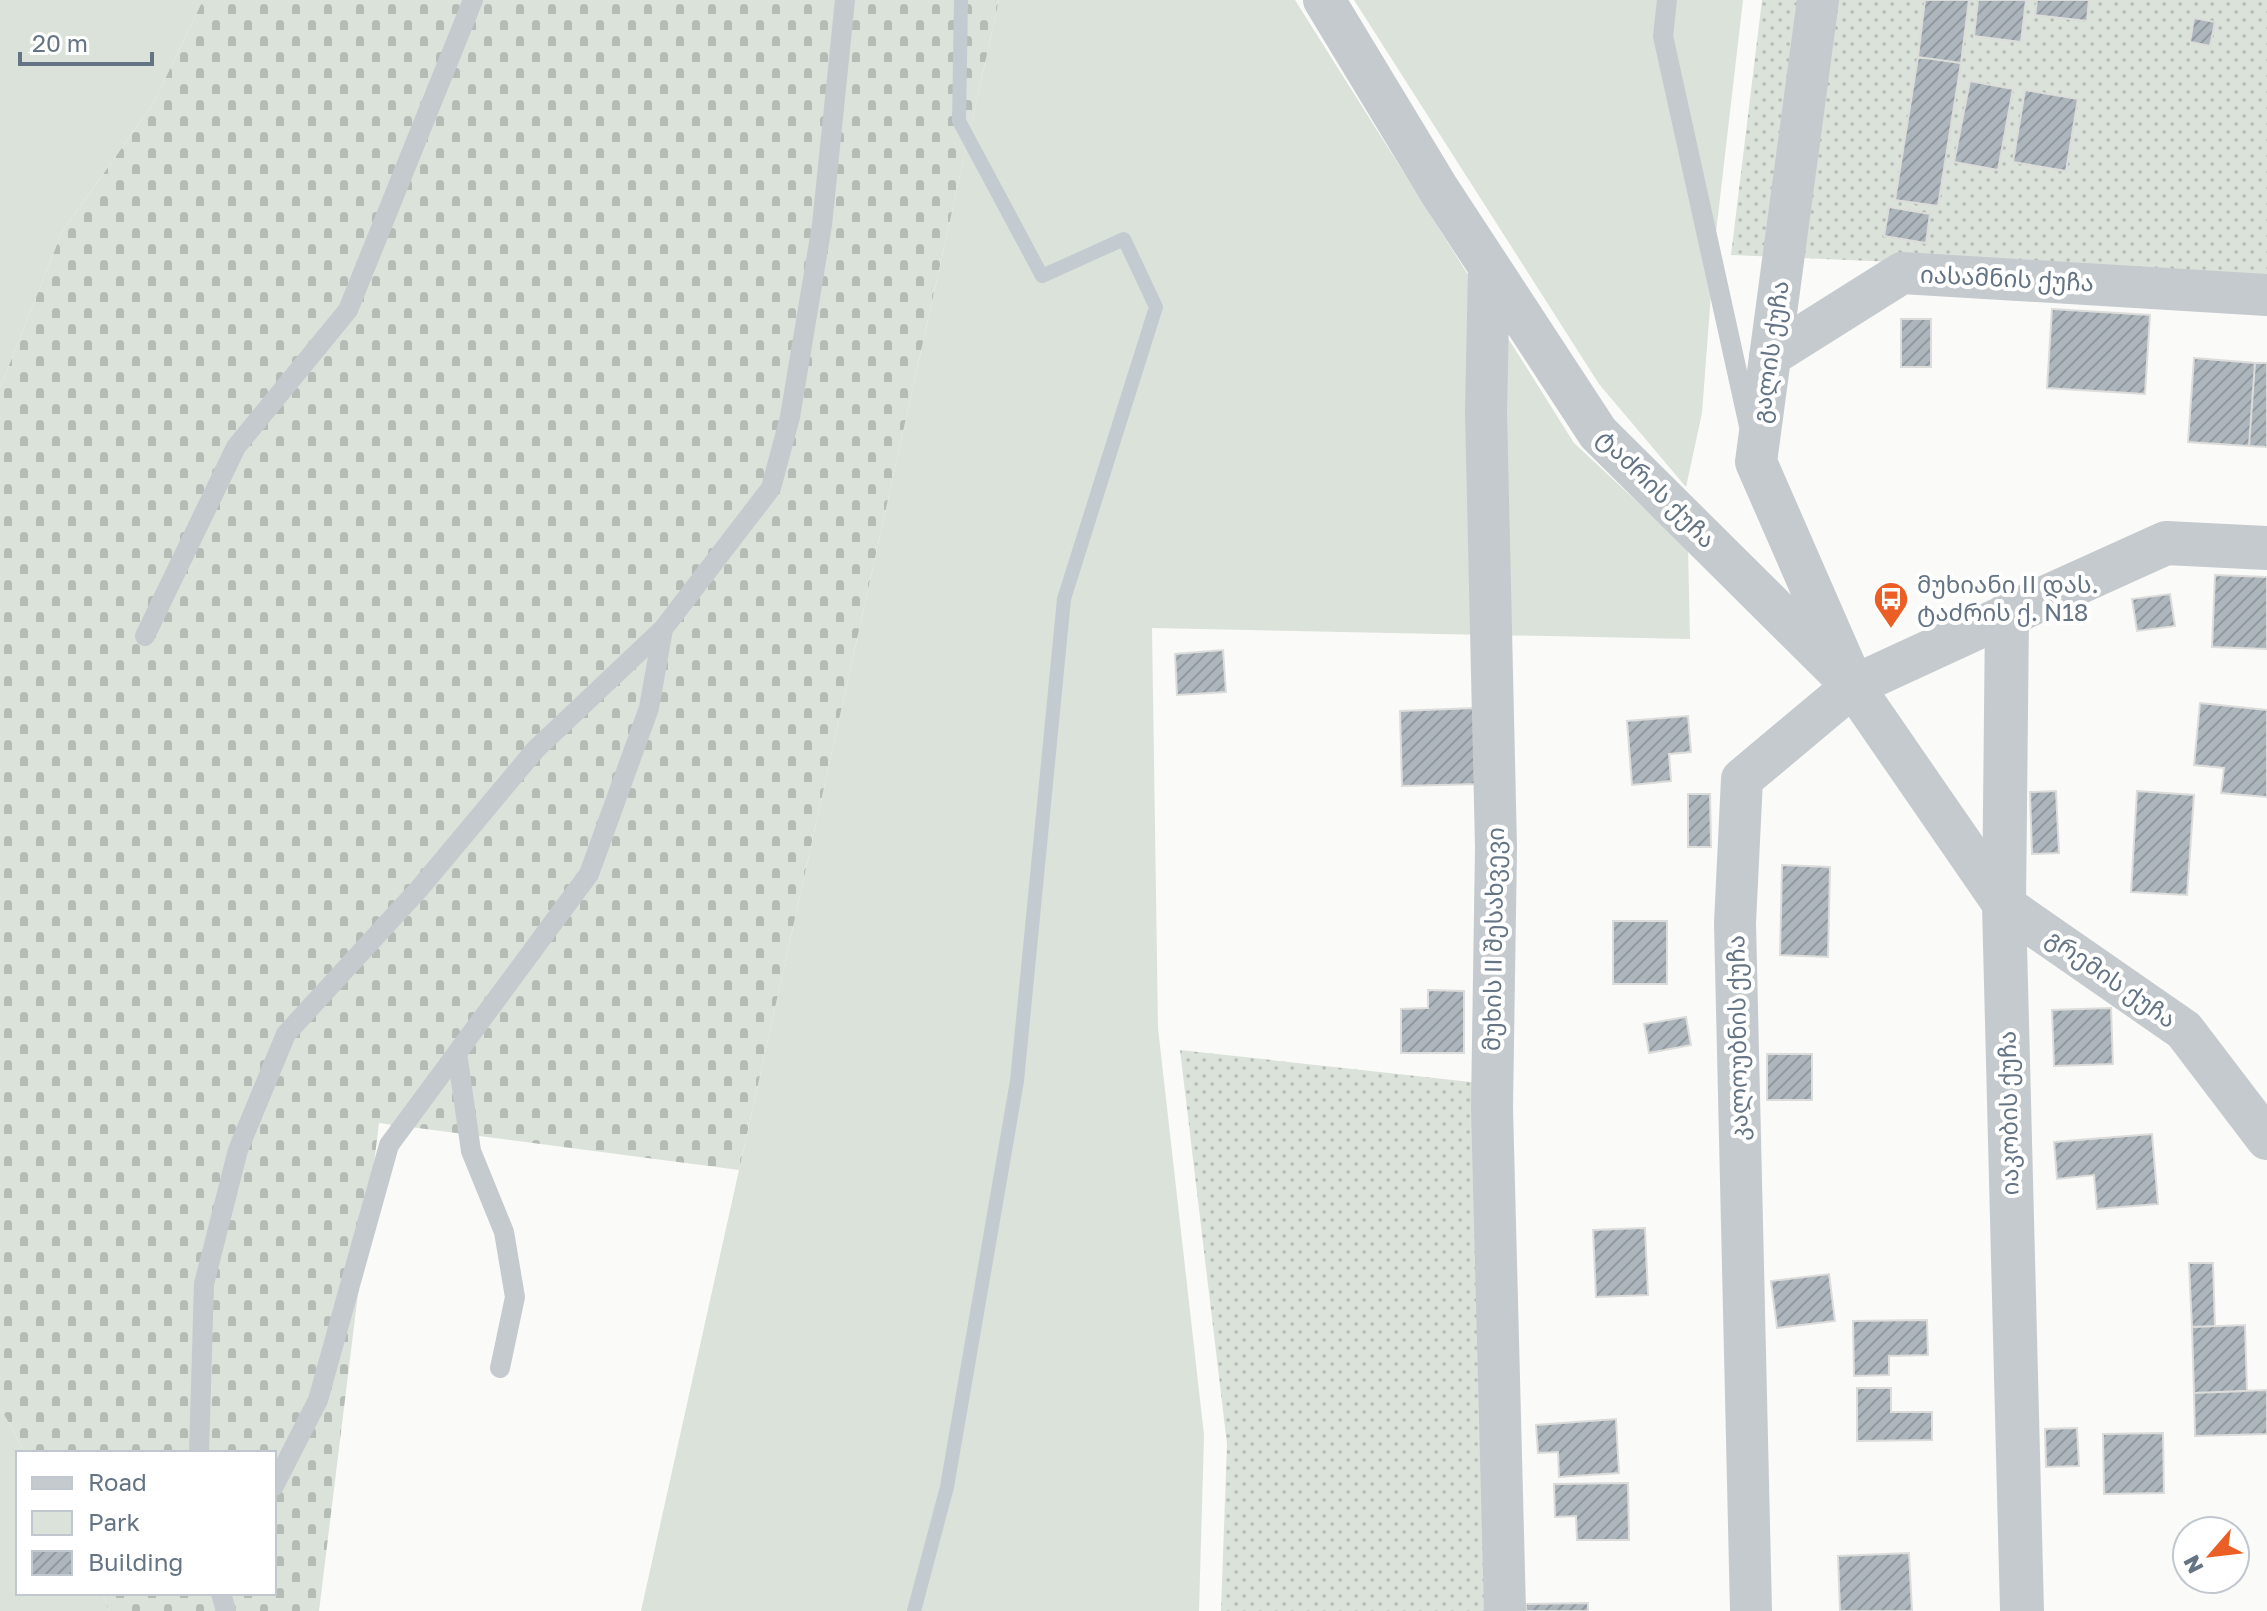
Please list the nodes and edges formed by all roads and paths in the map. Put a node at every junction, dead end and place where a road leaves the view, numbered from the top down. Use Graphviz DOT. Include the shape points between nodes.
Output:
graph roads {
  1 [pos="473,0"];
  2 [pos="845,0"];
  3 [pos="1324,0"];
  4 [pos="1667,0"];
  5 [pos="1818,0"];
  6 [pos="1489,268"];
  7 [pos="2267,295"];
  8 [pos="1770,356"];
  9 [pos="1756,462"];
  10 [pos="2267,548"];
  11 [pos="2007,615"];
  12 [pos="663,629"];
  13 [pos="145,636"];
  14 [pos="1853,686"];
  15 [pos="2004,905"];
  16 [pos="457,1053"];
  17 [pos="2267,1139"];
  18 [pos="500,1368"];
  19 [pos="199,1451"];
  20 [pos="276,1482"];
  21 [pos="1505,1611"];
  22 [pos="1751,1611"];
  23 [pos="2022,1611"];
  1 -- 13 [label="lane" via="348,310 236,447"];
  2 -- 12 [label="lane" via="822,225 790,417 771,488"];
  3 -- 6 [label="street, ტაძრის ქუჩა"];
  4 -- 9 [label="lane" via="1663,36"];
  5 -- 8 [label="street, გალის ქუჩა"];
  6 -- 14 [label="street, ტაძრის ქუჩა" via="1598,433"];
  6 -- 21 [label="street, მუხის II შესახვევი" via="1486,412 1496,847 1492,1107"];
  7 -- 8 [label="street, იასამნის ქუჩა" via="1902,273"];
  8 -- 9 [label="street, გალის ქუჩა"];
  9 -- 14 [label="street"];
  10 -- 11 [label="street" via="2166,543"];
  11 -- 14 [label="street, კალოუბნის ქუჩა"];
  11 -- 15 [label="street, იაკობის ქუჩა"];
  12 -- 16 [label="lane" via="649,708 589,874"];
  12 -- 19 [label="lane" via="536,749 419,889 286,1034 238,1150 204,1284"];
  14 -- 15 [label="street, ტაძრის ქუჩა"];
  14 -- 22 [label="street, კალოუბნის ქუჩა" via="1742,779 1735,923"];
  15 -- 17 [label="street, გრემის ქუჩა" via="2184,1030"];
  15 -- 23 [label="street, იაკობის ქუჩა"];
  16 -- 18 [label="lane" via="471,1151 504,1232 515,1297"];
  16 -- 20 [label="lane" via="389,1145 318,1400"];
}
